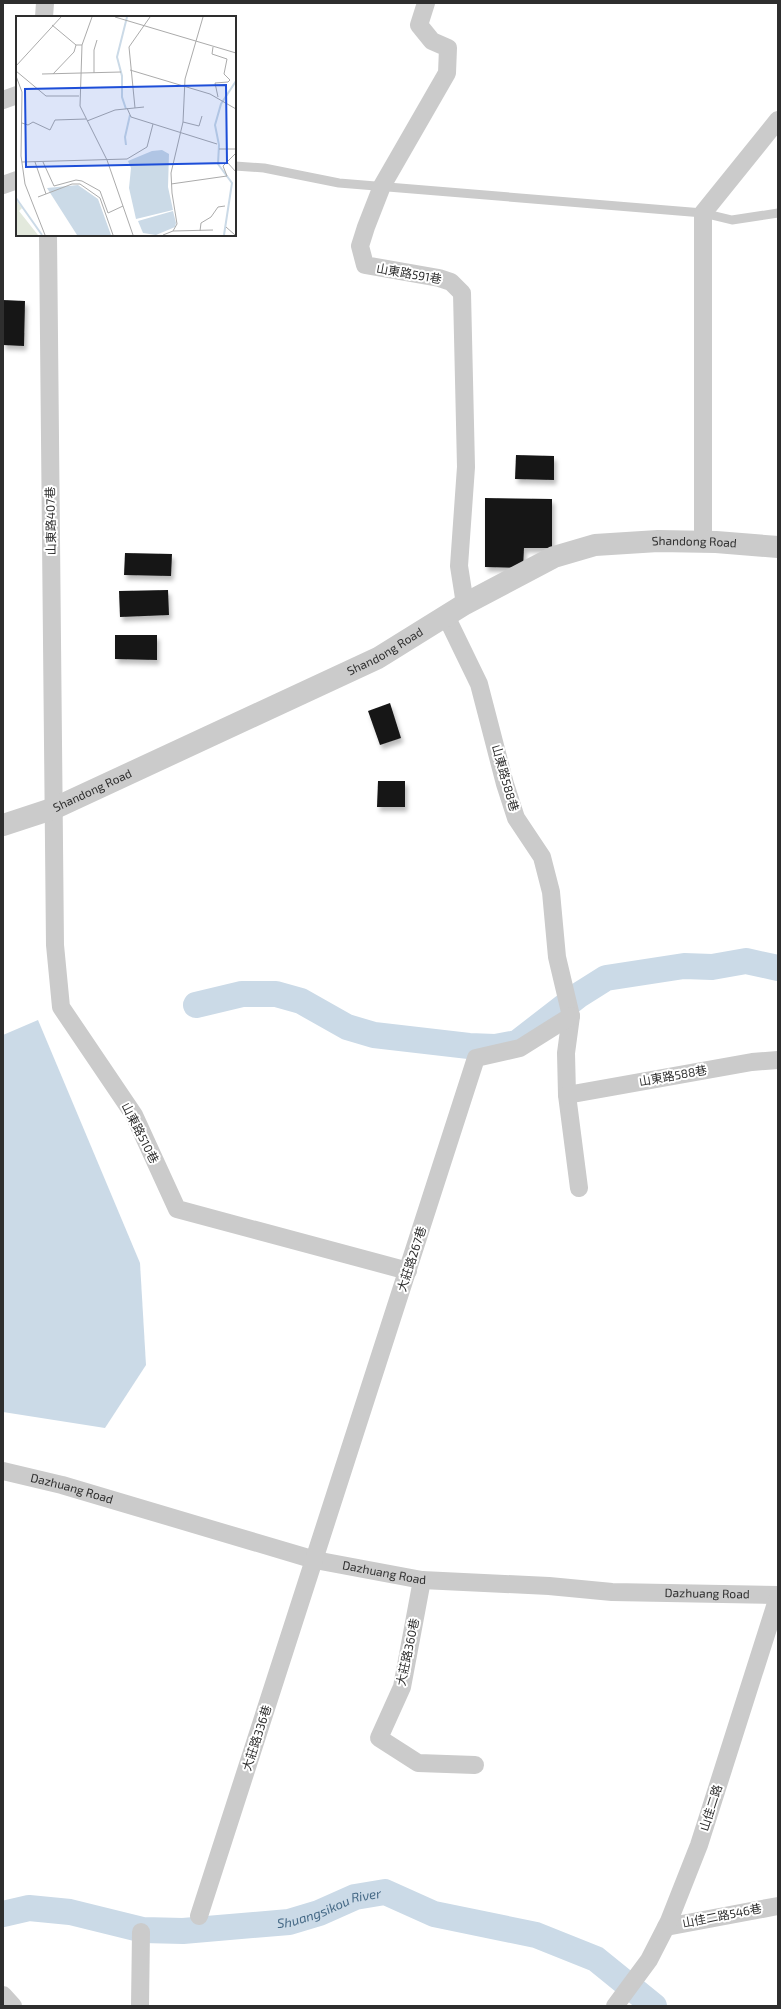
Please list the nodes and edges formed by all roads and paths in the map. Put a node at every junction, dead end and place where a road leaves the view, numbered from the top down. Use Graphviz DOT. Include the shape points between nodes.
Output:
graph roads {
  1 [pos="45,3"];
  2 [pos="426,3"];
  3 [pos="44,16"];
  4 [pos="16,96"];
  5 [pos="3,100"];
  6 [pos="778,120"];
  7 [pos="236,166"];
  8 [pos="16,180"];
  9 [pos="3,185"];
  10 [pos="382,186"];
  11 [pos="703,213"];
  12 [pos="778,213"];
  13 [pos="48,236"];
  14 [pos="703,542"];
  15 [pos="778,547"];
  16 [pos="465,604"];
  17 [pos="446,616"];
  18 [pos="55,808"];
  19 [pos="3,825"];
  20 [pos="572,1016"];
  21 [pos="778,1060"];
  22 [pos="567,1095"];
  23 [pos="579,1188"];
  24 [pos="408,1272"];
  25 [pos="3,1471"];
  26 [pos="315,1560"];
  27 [pos="422,1580"];
  28 [pos="778,1596"];
  29 [pos="475,1764"];
  30 [pos="778,1906"];
  31 [pos="199,1916"];
  32 [pos="666,1927"];
  33 [pos="142,1932"];
  34 [pos="618,2001"];
  35 [pos="140,2006"];
  1 -- 3 [label="street"];
  2 -- 10 [label="street, 山東路591巷" via="419,25 432,42 448,48 447,73"];
  4 -- 5 [label="street"];
  6 -- 11 [label="street"];
  7 -- 10 [label="lane" via="264,168 339,183"];
  8 -- 9 [label="street"];
  10 -- 11 [label="lane"];
  10 -- 16 [label="street, 山東路591巷" via="360,246 364,266 439,278 451,282 462,293 466,467 459,566"];
  11 -- 12 [label="lane" via="732,220"];
  11 -- 14 [label="street"];
  13 -- 18 [label="street, 山東路407巷"];
  14 -- 15 [label="street, Shandong Road"];
  14 -- 16 [label="street, Shandong Road" via="658,541 595,545 554,557"];
  16 -- 17 [label="street, Shandong Road"];
  17 -- 18 [label="street, Shandong Road" via="378,658"];
  17 -- 20 [label="street, 山東路588巷" via="479,684 516,818 542,858 551,892 557,957"];
  18 -- 19 [label="street, Shandong Road"];
  18 -- 24 [label="street, 山東路510巷" via="55,945 61,1006 134,1115 178,1210"];
  20 -- 22 [label="street" via="566,1053"];
  20 -- 24 [label="street, 大莊路267巷" via="520,1048 476,1058"];
  21 -- 22 [label="street, 山東路588巷" via="752,1062"];
  22 -- 23 [label="street"];
  24 -- 26 [label="street, 大莊路267巷"];
  25 -- 26 [label="street, Dazhuang Road" via="62,1485"];
  26 -- 27 [label="street, Dazhuang Road"];
  26 -- 31 [label="street, 大莊路336巷"];
  27 -- 28 [label="street, Dazhuang Road" via="549,1586 612,1592"];
  27 -- 29 [label="street, 大莊路360巷" via="402,1687 379,1738 418,1763"];
  28 -- 32 [label="street, 山佳二路" via="699,1845"];
  30 -- 32 [label="street, 山佳二路546巷"];
  32 -- 34 [label="street, 山佳二路" via="649,1960"];
  33 -- 35 [label="street"];
}
